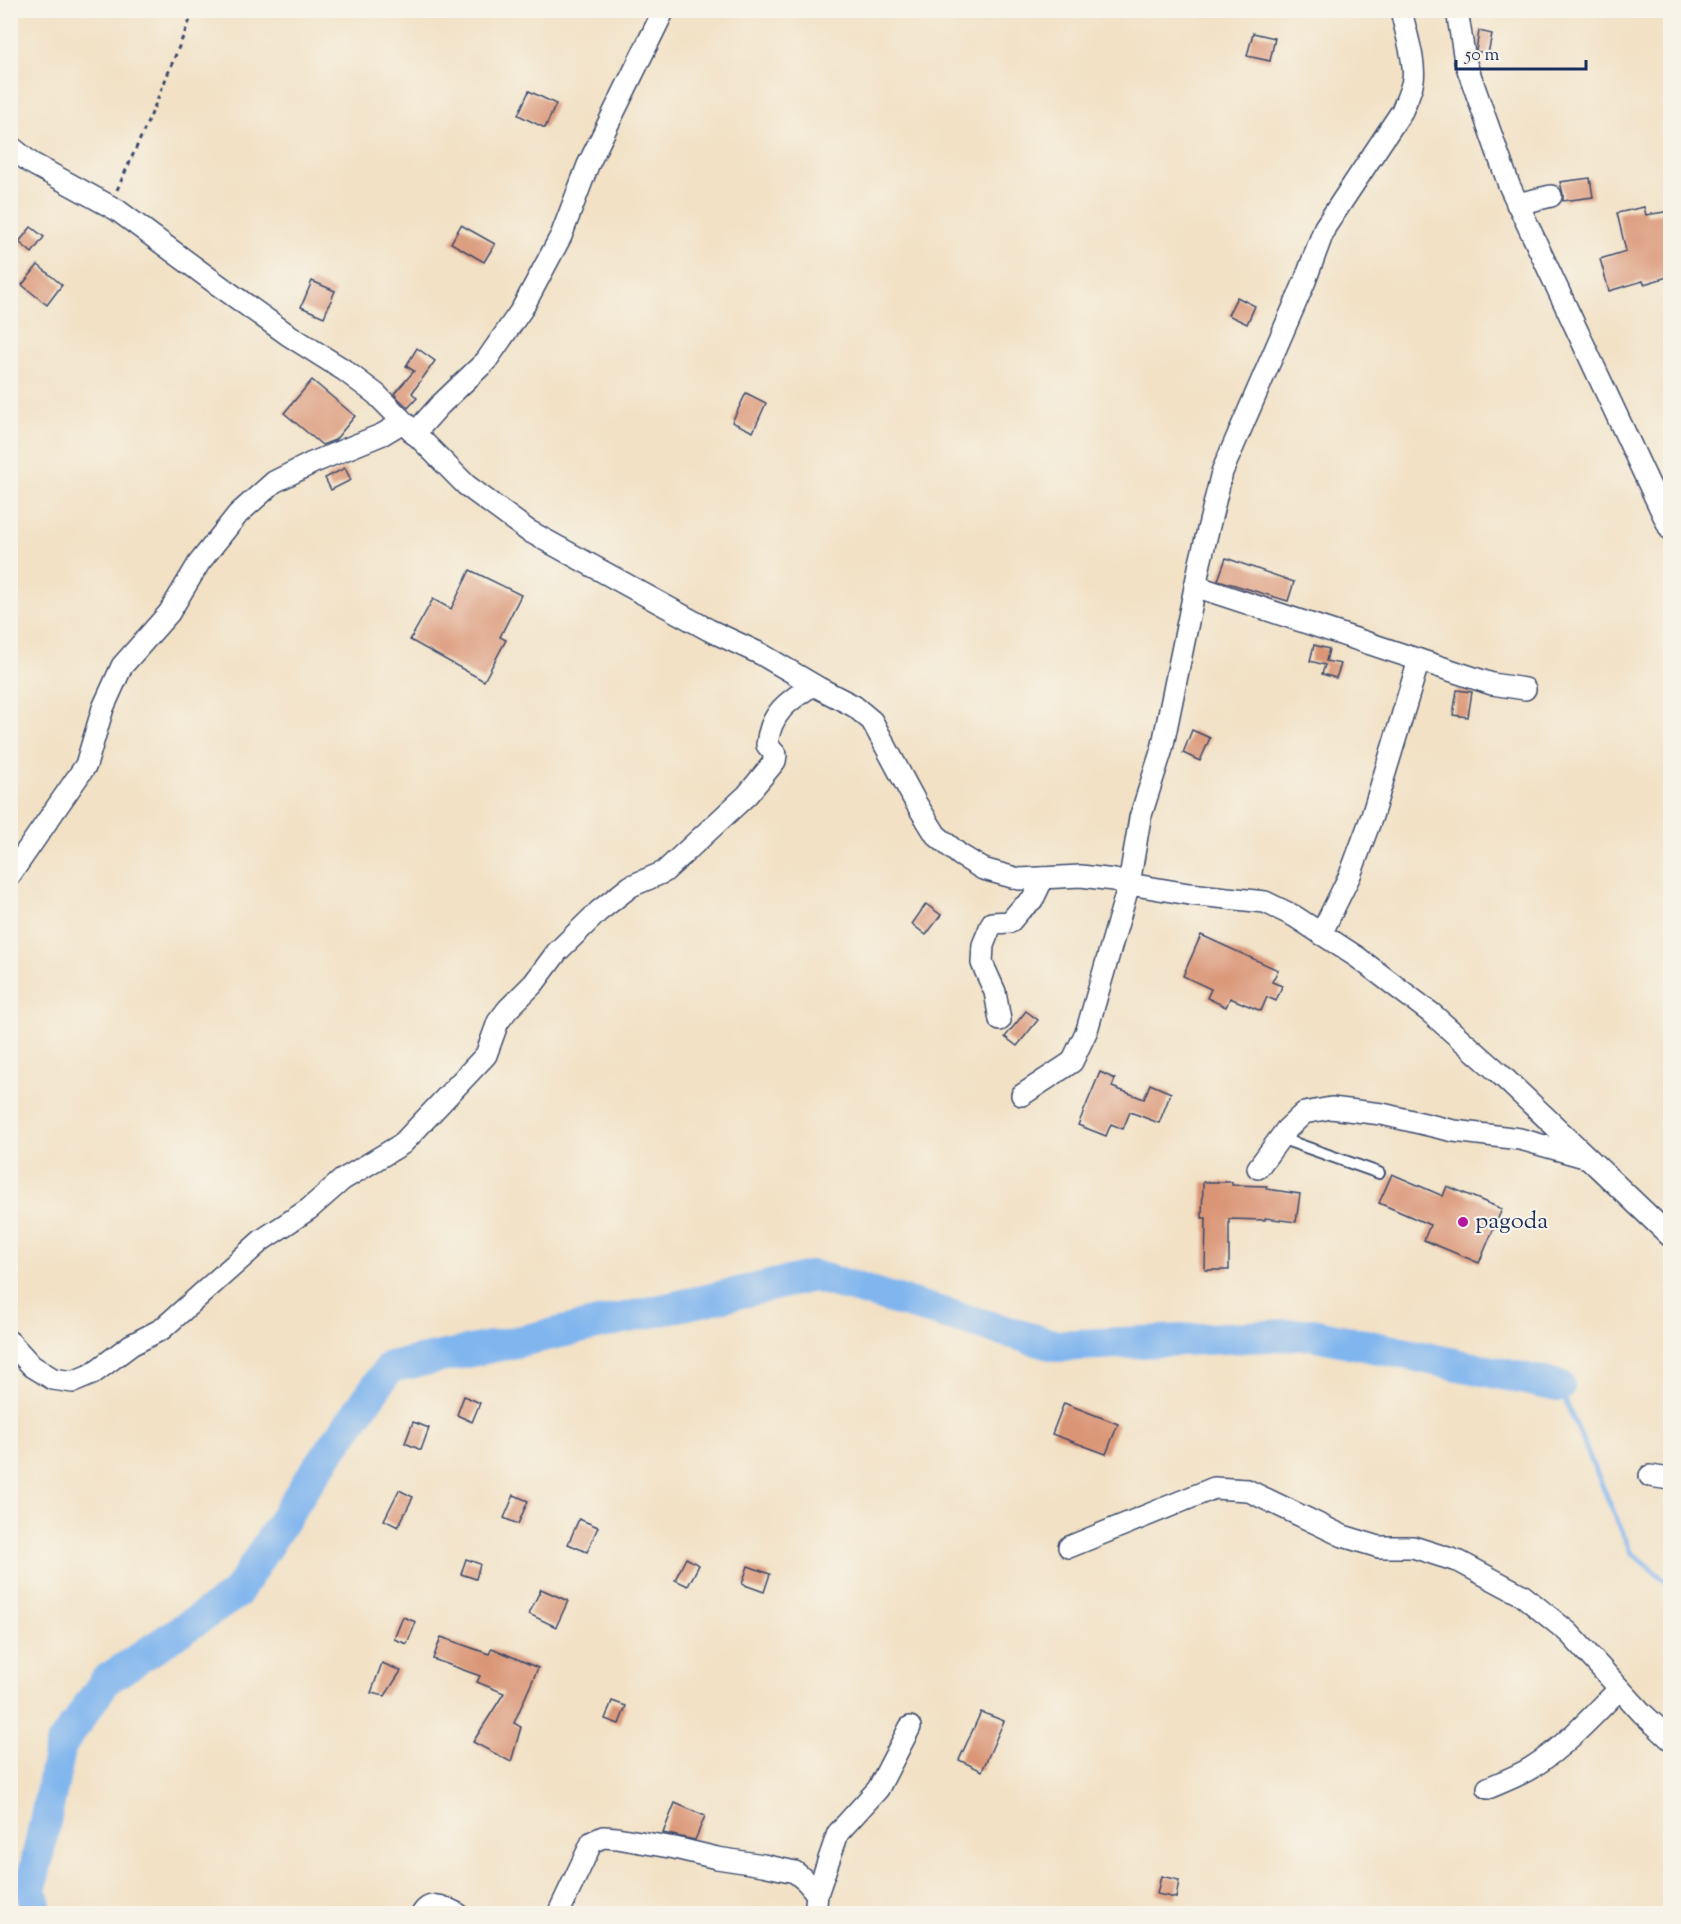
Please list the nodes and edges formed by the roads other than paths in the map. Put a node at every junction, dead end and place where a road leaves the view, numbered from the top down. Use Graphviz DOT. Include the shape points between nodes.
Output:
graph roads {
  1 [pos="664,10"];
  2 [pos="1401,10"];
  3 [pos="1457,10"];
  4 [pos="10,147"];
  5 [pos="1551,196"];
  6 [pos="1517,204"];
  7 [pos="409,428"];
  8 [pos="1671,529"];
  9 [pos="1195,586"];
  10 [pos="1419,660"];
  11 [pos="813,685"];
  12 [pos="1525,689"];
  13 [pos="10,875"];
  14 [pos="1043,878"];
  15 [pos="1129,884"];
  16 [pos="1322,934"];
  17 [pos="1000,1020"];
  18 [pos="1022,1095"];
  19 [pos="1280,1138"];
  20 [pos="1587,1158"];
  21 [pos="1258,1168"];
  22 [pos="1379,1173"];
  23 [pos="1671,1236"];
  24 [pos="10,1342"];
  25 [pos="1069,1547"];
  26 [pos="1619,1689"];
  27 [pos="910,1727"];
  28 [pos="1671,1739"];
  29 [pos="1488,1788"];
  30 [pos="816,1904"];
  31 [pos="422,1914"];
  32 [pos="458,1914"];
  33 [pos="558,1914"];
  1 -- 7 [label="street" via="588,165 561,236 522,309 486,361"];
  2 -- 9 [label="street" via="1413,78 1408,95 1402,111 1324,227 1305,281 1222,472"];
  3 -- 6 [label="street" via="1466,61"];
  4 -- 7 [label="street" via="31,163 110,206 344,370 376,394"];
  5 -- 6 [label="street"];
  6 -- 8 [label="street"];
  7 -- 11 [label="street" via="466,485 527,530"];
  7 -- 13 [label="street" via="383,434 274,482 238,514 199,563 169,613 122,666 103,708 86,765"];
  9 -- 10 [label="street"];
  9 -- 15 [label="street" via="1162,748 1140,818"];
  10 -- 12 [label="street" via="1492,684"];
  10 -- 16 [label="street" via="1372,816"];
  11 -- 14 [label="street" via="854,706 872,721 936,835 983,869 1019,879"];
  11 -- 24 [label="street" via="778,712 768,732 767,745 776,755 775,761 747,795 664,872 631,886 599,910 556,952 498,1022 486,1055 402,1144 342,1180 309,1209 262,1240 162,1329 130,1345 92,1374 73,1382 52,1380 32,1366"];
  14 -- 15 [label="street" via="1081,876"];
  14 -- 17 [label="street" via="1033,899 1010,922 992,923 983,945 982,963 995,992"];
  15 -- 16 [label="street" via="1264,902"];
  15 -- 18 [label="street" via="1087,1030 1072,1062"];
  16 -- 20 [label="street" via="1431,1013"];
  19 -- 20 [label="street" via="1304,1113 1331,1108 1520,1139"];
  19 -- 21 [label="street"];
  19 -- 22 [label="lane"];
  20 -- 23 [label="street"];
  25 -- 26 [label="street" via="1214,1488 1247,1490 1343,1536 1378,1547 1413,1547 1460,1562 1522,1595 1569,1633"];
  26 -- 28 [label="street"];
  26 -- 29 [label="street" via="1554,1751 1530,1769"];
  27 -- 30 [label="street" via="878,1789 838,1833"];
  30 -- 33 [label="street" via="807,1882 795,1872 603,1837 591,1842"];
  31 -- 32 [label="street" via="432,1905"];
}
